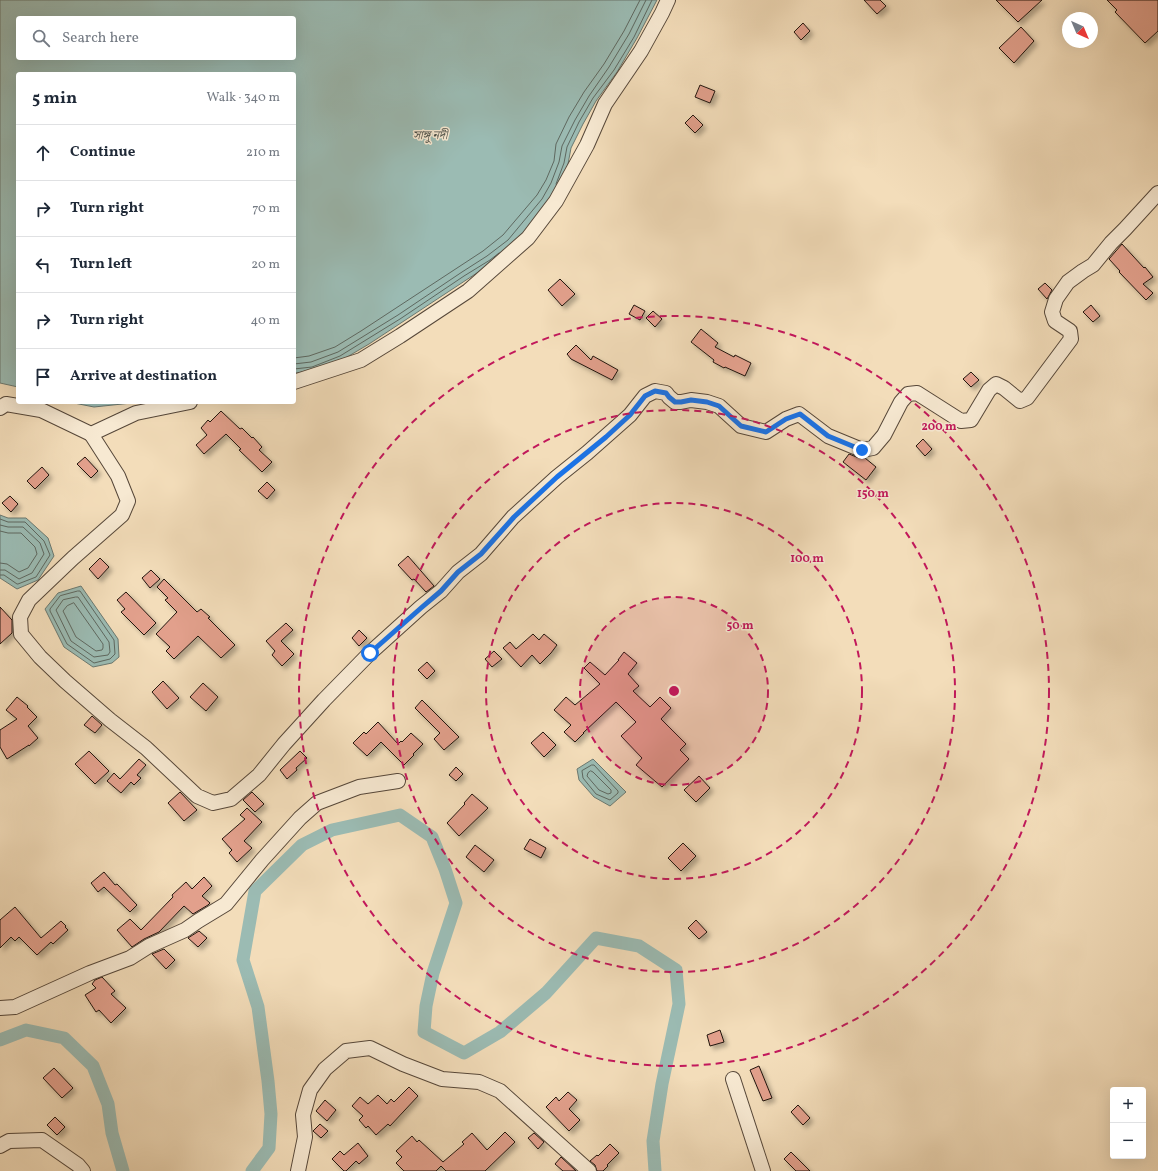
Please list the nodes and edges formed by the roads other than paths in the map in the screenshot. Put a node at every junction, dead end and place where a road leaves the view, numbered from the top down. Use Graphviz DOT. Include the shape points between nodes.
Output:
graph roads {
  1 [pos="668,0"];
  2 [pos="1158,194"];
  3 [pos="296,381"];
  4 [pos="181,404"];
  5 [pos="0,408"];
  6 [pos="91,434"];
  7 [pos="398,781"];
  8 [pos="0,1008"];
  9 [pos="733,1079"];
  10 [pos="0,1146"];
  11 [pos="83,1171"];
  12 [pos="298,1171"];
  13 [pos="589,1171"];
  14 [pos="763,1171"];
  1 -- 3 [label="street" via="641,51 605,104 556,201 528,238 468,291 400,336 361,360"];
  2 -- 6 [label="street" via="1111,242 1093,265 1068,282 1056,299 1052,312 1055,322 1070,331 1071,338 1027,398 1020,401 996,384 989,390 971,420 961,421 917,393 908,394 884,435 873,448 862,450 828,436 800,414 786,419 766,432 741,426 719,406 707,402 675,402 666,393 655,391 645,396 630,415 557,477 514,517 481,554 370,653 324,700 259,775 231,799 213,802 197,796 146,748 110,720 40,657 22,634 20,617 30,600 122,515 128,501 118,476"];
  4 -- 6 [label="street" via="136,414"];
  5 -- 6 [label="street" via="6,404 41,410"];
  7 -- 8 [label="street" via="360,787 317,803 295,823 226,904 185,930 149,946 130,958 15,1007"];
  9 -- 14 [label="street"];
  10 -- 11 [label="street" via="9,1141 42,1140"];
  12 -- 13 [label="street" via="306,1137 303,1115 310,1090 325,1069 346,1051 370,1048 442,1079 479,1082 500,1091"];
}
